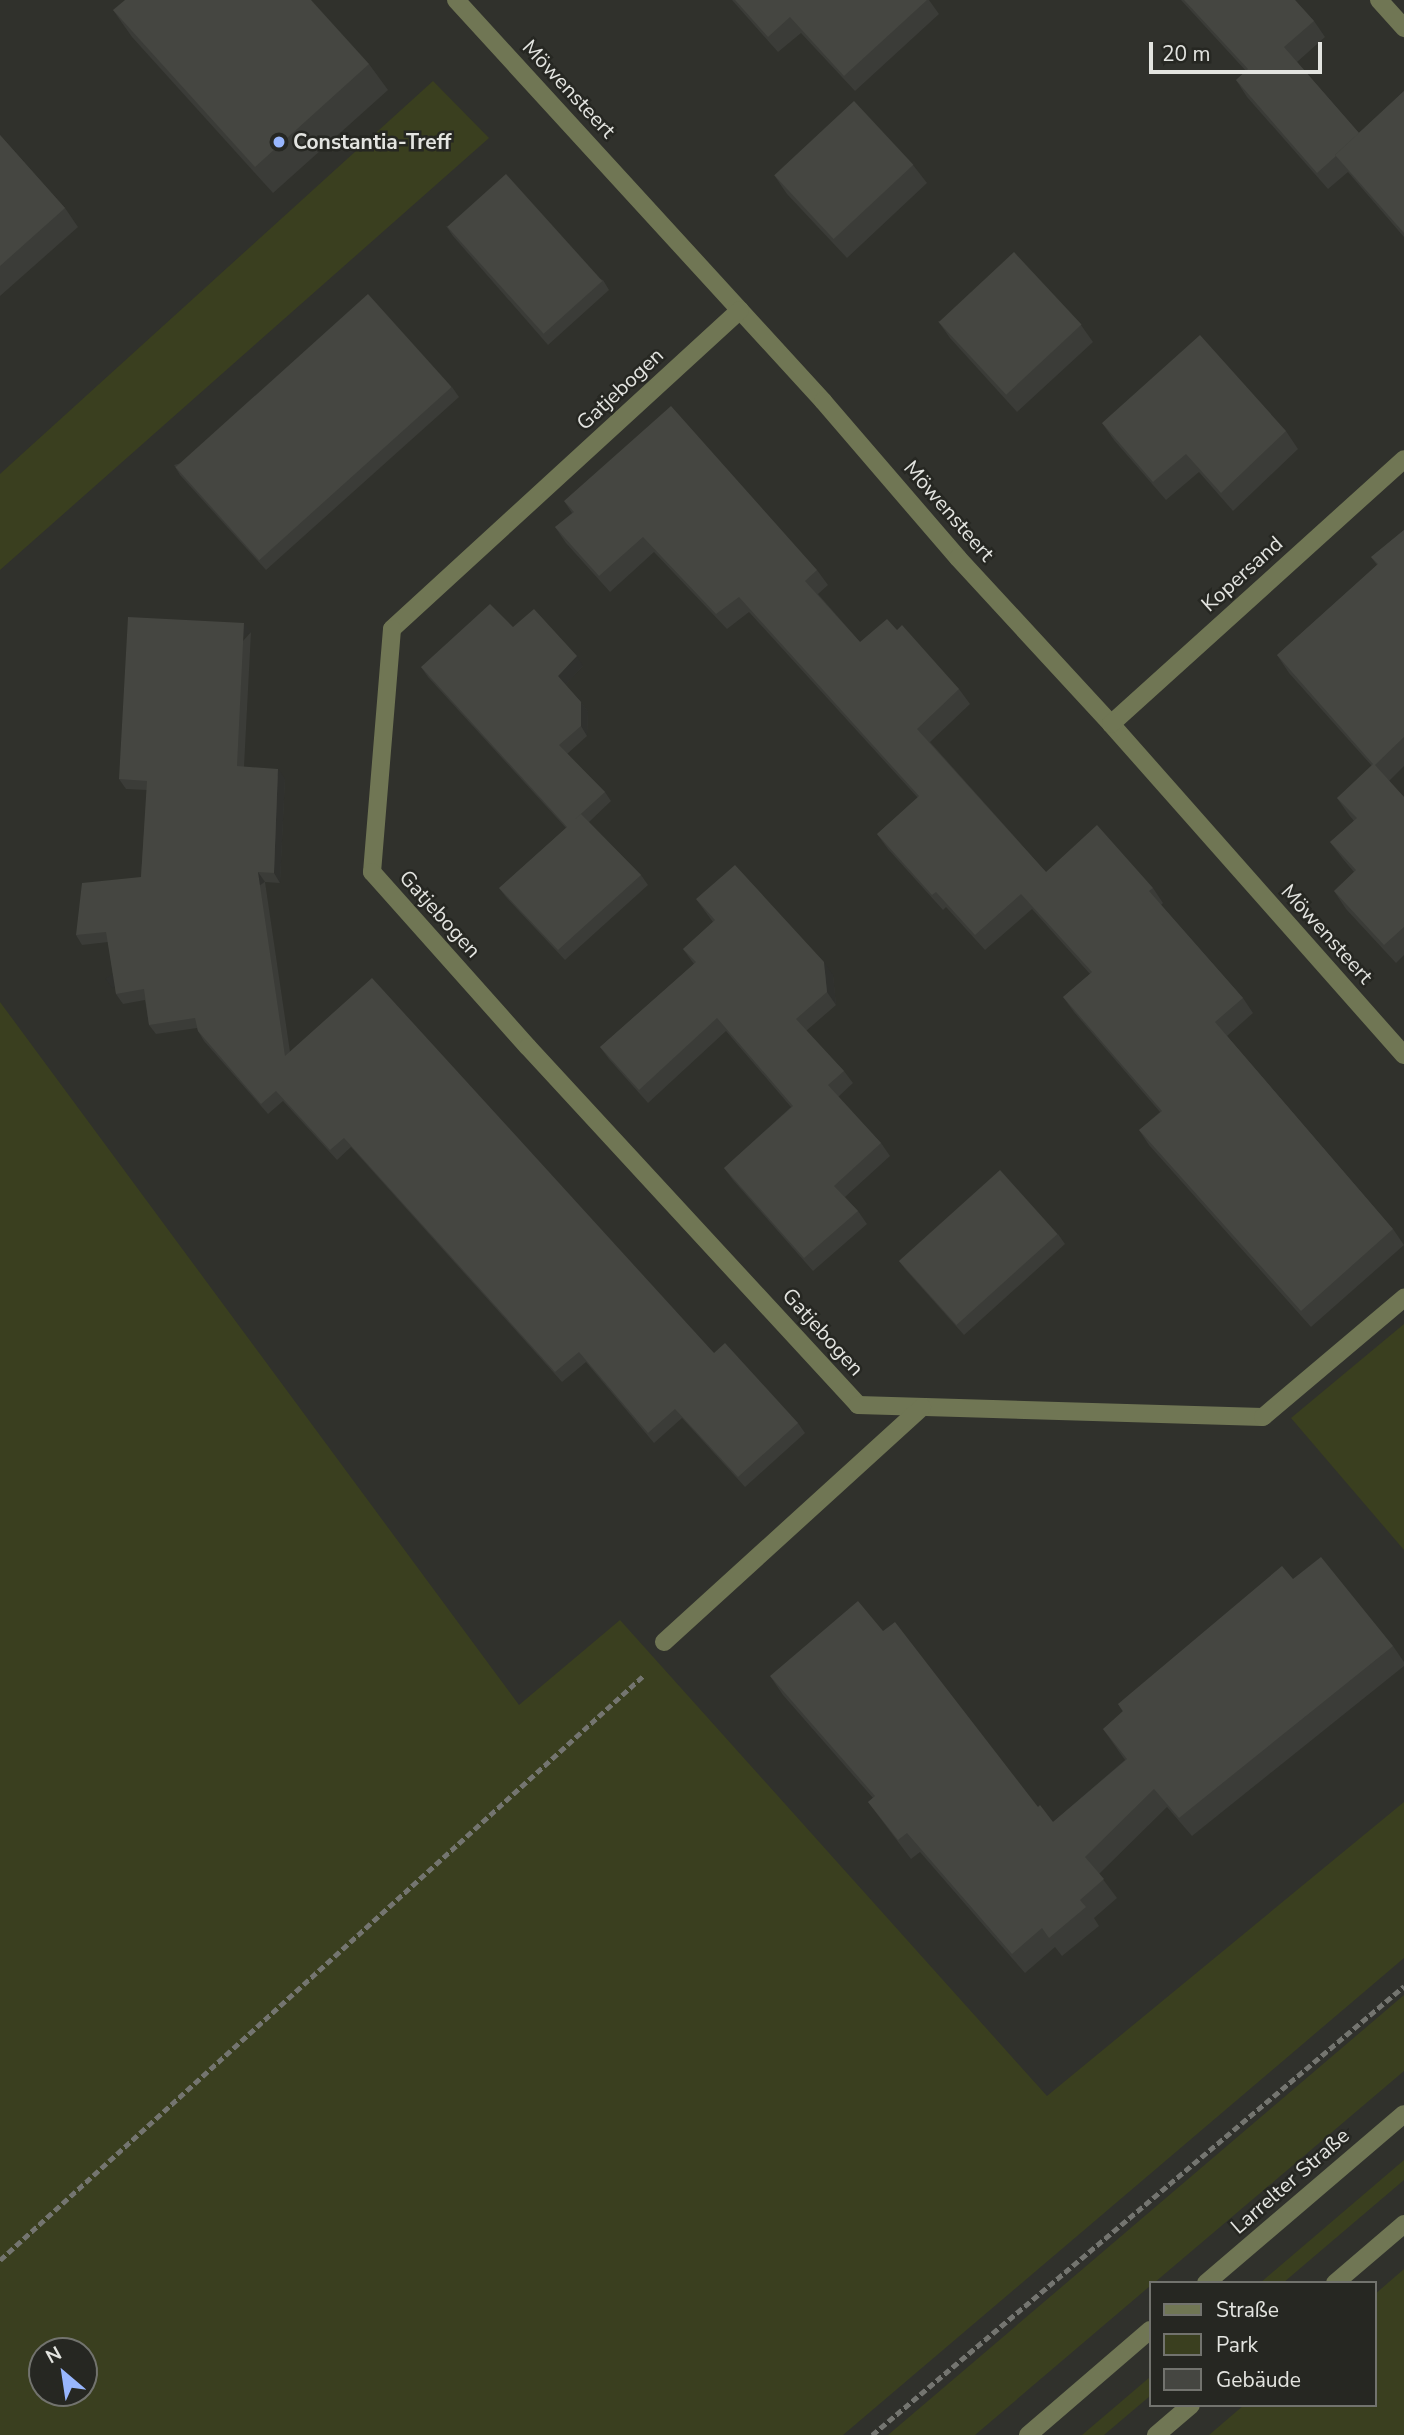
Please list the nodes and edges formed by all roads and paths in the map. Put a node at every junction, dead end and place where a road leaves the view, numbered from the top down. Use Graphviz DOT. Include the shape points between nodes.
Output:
graph roads {
  1 [pos="456,0"];
  2 [pos="1379,0"];
  3 [pos="1404,28"];
  4 [pos="740,310"];
  5 [pos="1404,459"];
  6 [pos="1111,724"];
  7 [pos="1404,1055"];
  8 [pos="1404,1298"];
  9 [pos="922,1407"];
  10 [pos="664,1642"];
  11 [pos="1404,1986"];
  12 [pos="1404,2114"];
  13 [pos="1404,2224"];
  14 [pos="0,2260"];
  15 [pos="1208,2281"];
  16 [pos="1337,2281"];
  17 [pos="1148,2332"];
  18 [pos="1189,2407"];
  19 [pos="873,2435"];
  20 [pos="1028,2435"];
  21 [pos="1156,2435"];
  1 -- 4 [label="street, Möwensteert"];
  2 -- 3 [label="street"];
  4 -- 6 [label="street, Möwensteert"];
  4 -- 9 [label="street, Gatjebogen" via="392,629 372,872 858,1405"];
  5 -- 6 [label="street, Kopersand"];
  6 -- 7 [label="street, Möwensteert"];
  8 -- 9 [label="street, Gatjebogen" via="1263,1417"];
  9 -- 10 [label="street"];
  10 -- 14 [label="path" via="644,1676"];
  11 -- 19 [label="path"];
  12 -- 15 [label="street, Larrelter Straße"];
  13 -- 16 [label="street"];
  17 -- 20 [label="street"];
  18 -- 21 [label="street"];
}
